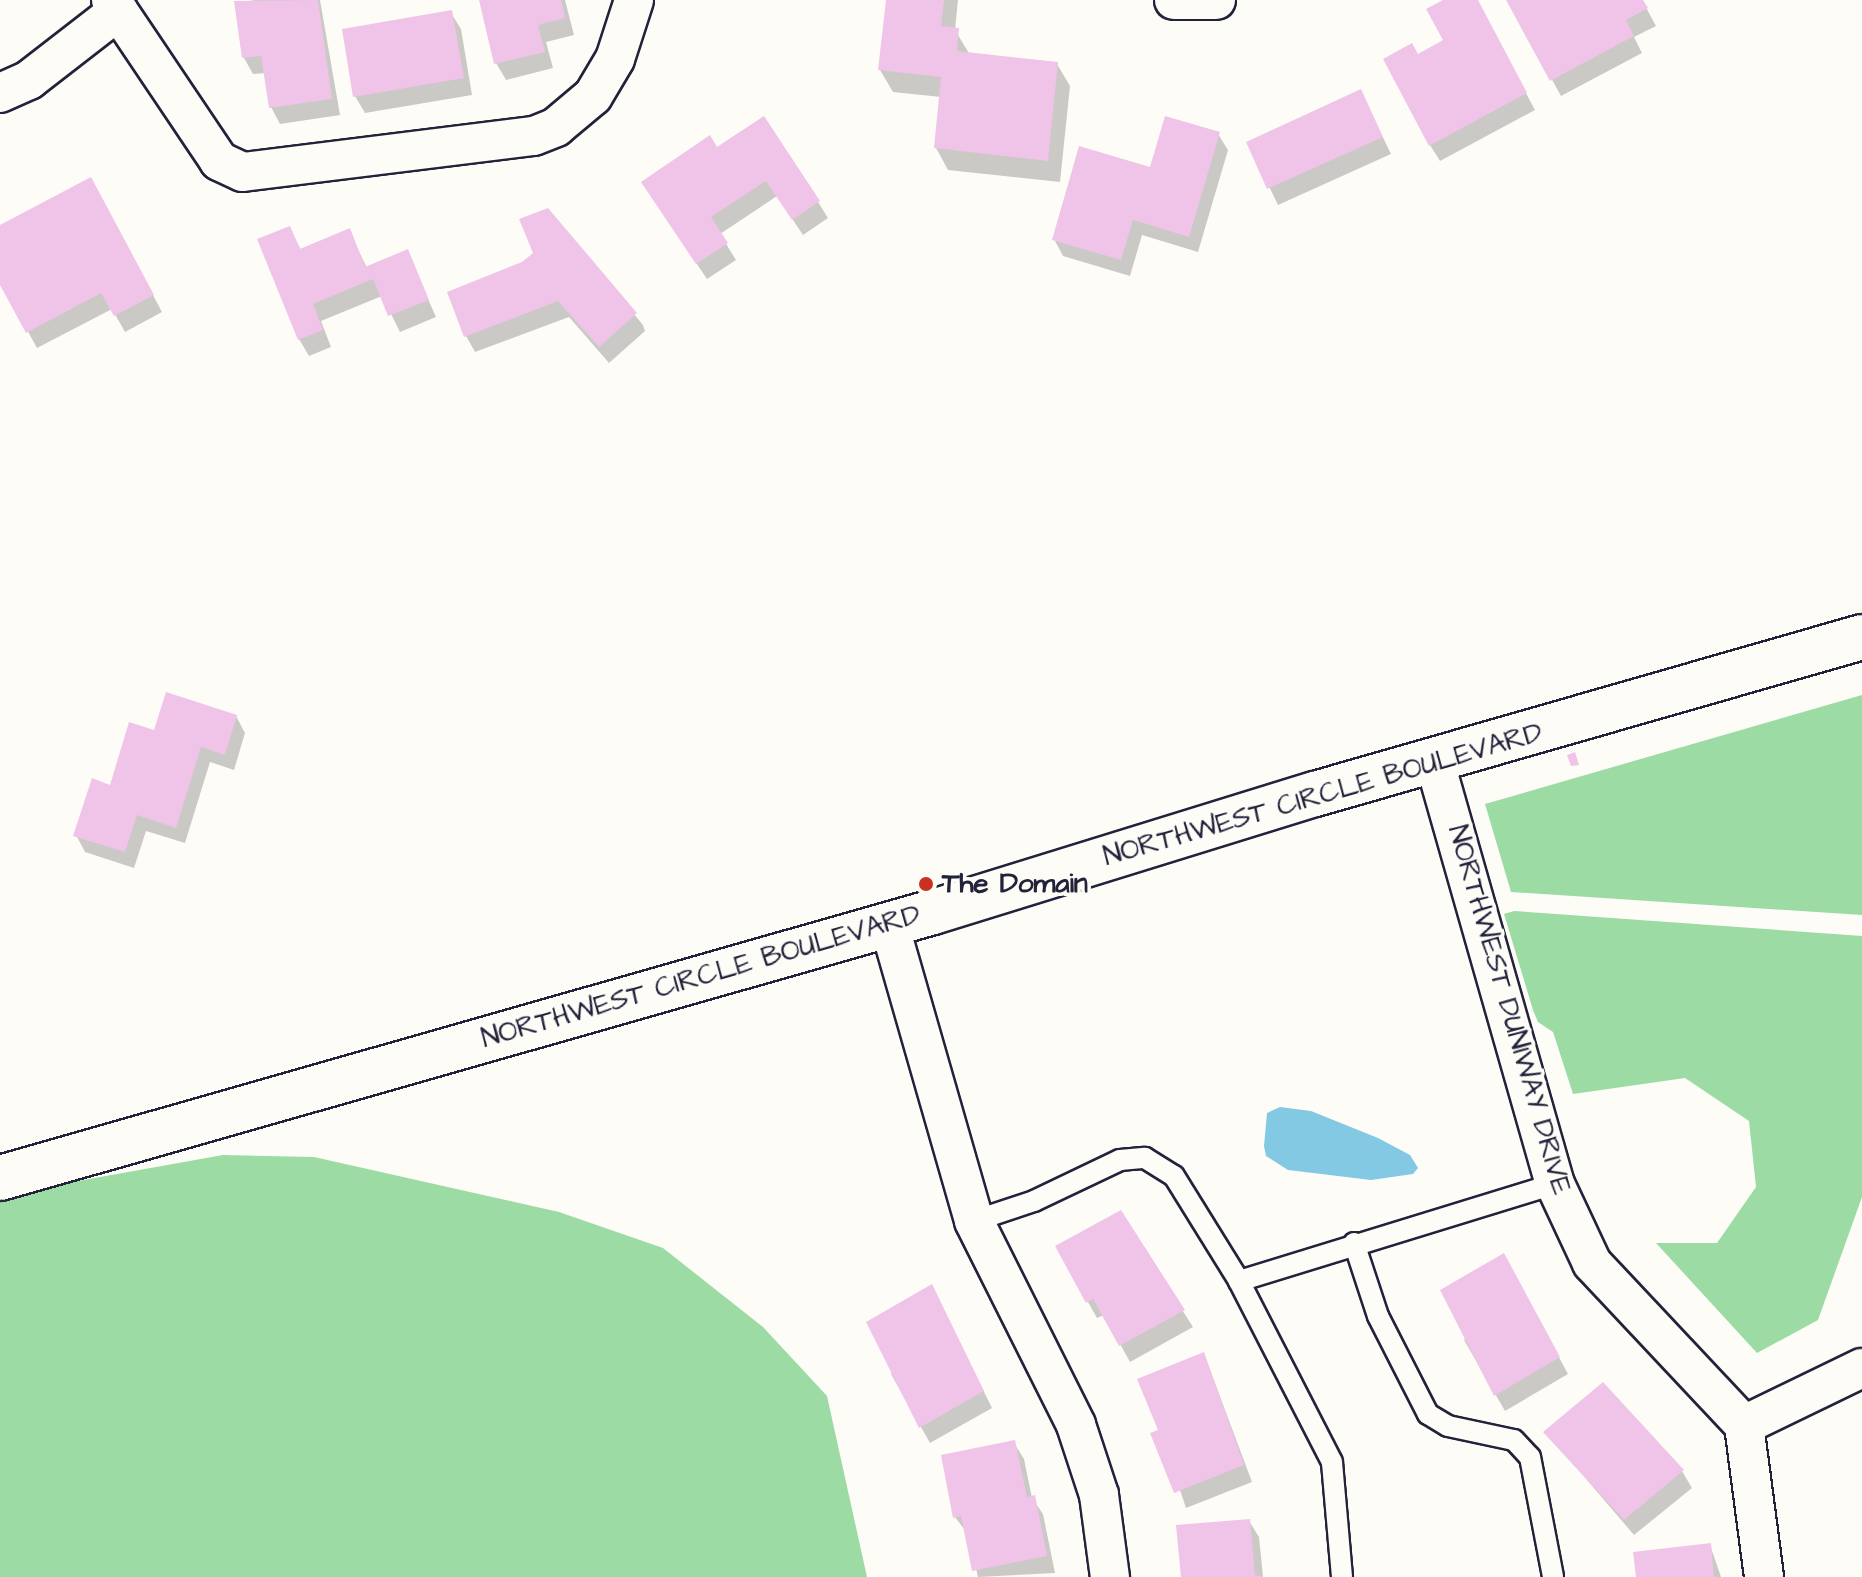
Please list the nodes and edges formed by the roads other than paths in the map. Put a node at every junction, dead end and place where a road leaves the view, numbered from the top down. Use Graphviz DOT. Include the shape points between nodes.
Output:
graph roads {
  1 [pos="634,0"];
  2 [pos="1174,0"];
  3 [pos="1216,0"];
  4 [pos="115,5"];
  5 [pos="0,93"];
  6 [pos="1862,637"];
  7 [pos="1435,763"];
  8 [pos="889,924"];
  9 [pos="0,1178"];
  10 [pos="1555,1184"];
  11 [pos="974,1221"];
  12 [pos="1354,1243"];
  13 [pos="1239,1281"];
  14 [pos="1862,1368"];
  15 [pos="1744,1425"];
  16 [pos="1110,1577"];
  17 [pos="1342,1577"];
  18 [pos="1553,1577"];
  19 [pos="1764,1577"];
  1 -- 4 [label="street" via="615,59 593,96 556,127 534,136 243,172 224,166"];
  2 -- 3 [label="street"];
  4 -- 5 [label="street" via="29,80"];
  6 -- 7 [label="main road, NORTHWEST CIRCLE BOULEVARD"];
  7 -- 8 [label="main road, NORTHWEST CIRCLE BOULEVARD" via="1315,794"];
  7 -- 10 [label="street, NORTHWEST DUNIWAY DRIVE"];
  8 -- 9 [label="main road, NORTHWEST CIRCLE BOULEVARD"];
  8 -- 11 [label="street"];
  10 -- 12 [label="lane"];
  10 -- 15 [label="street, NORTHWEST DUNIWAY DRIVE" via="1592,1263"];
  11 -- 13 [label="lane" via="1034,1201 1120,1160 1145,1158 1174,1176"];
  11 -- 16 [label="street" via="1076,1425 1099,1495"];
  12 -- 13 [label="lane"];
  12 -- 18 [label="lane" via="1378,1316 1428,1414 1448,1426 1514,1440 1530,1457"];
  13 -- 17 [label="lane" via="1332,1462"];
  14 -- 15 [label="street"];
  15 -- 19 [label="street"];
}
